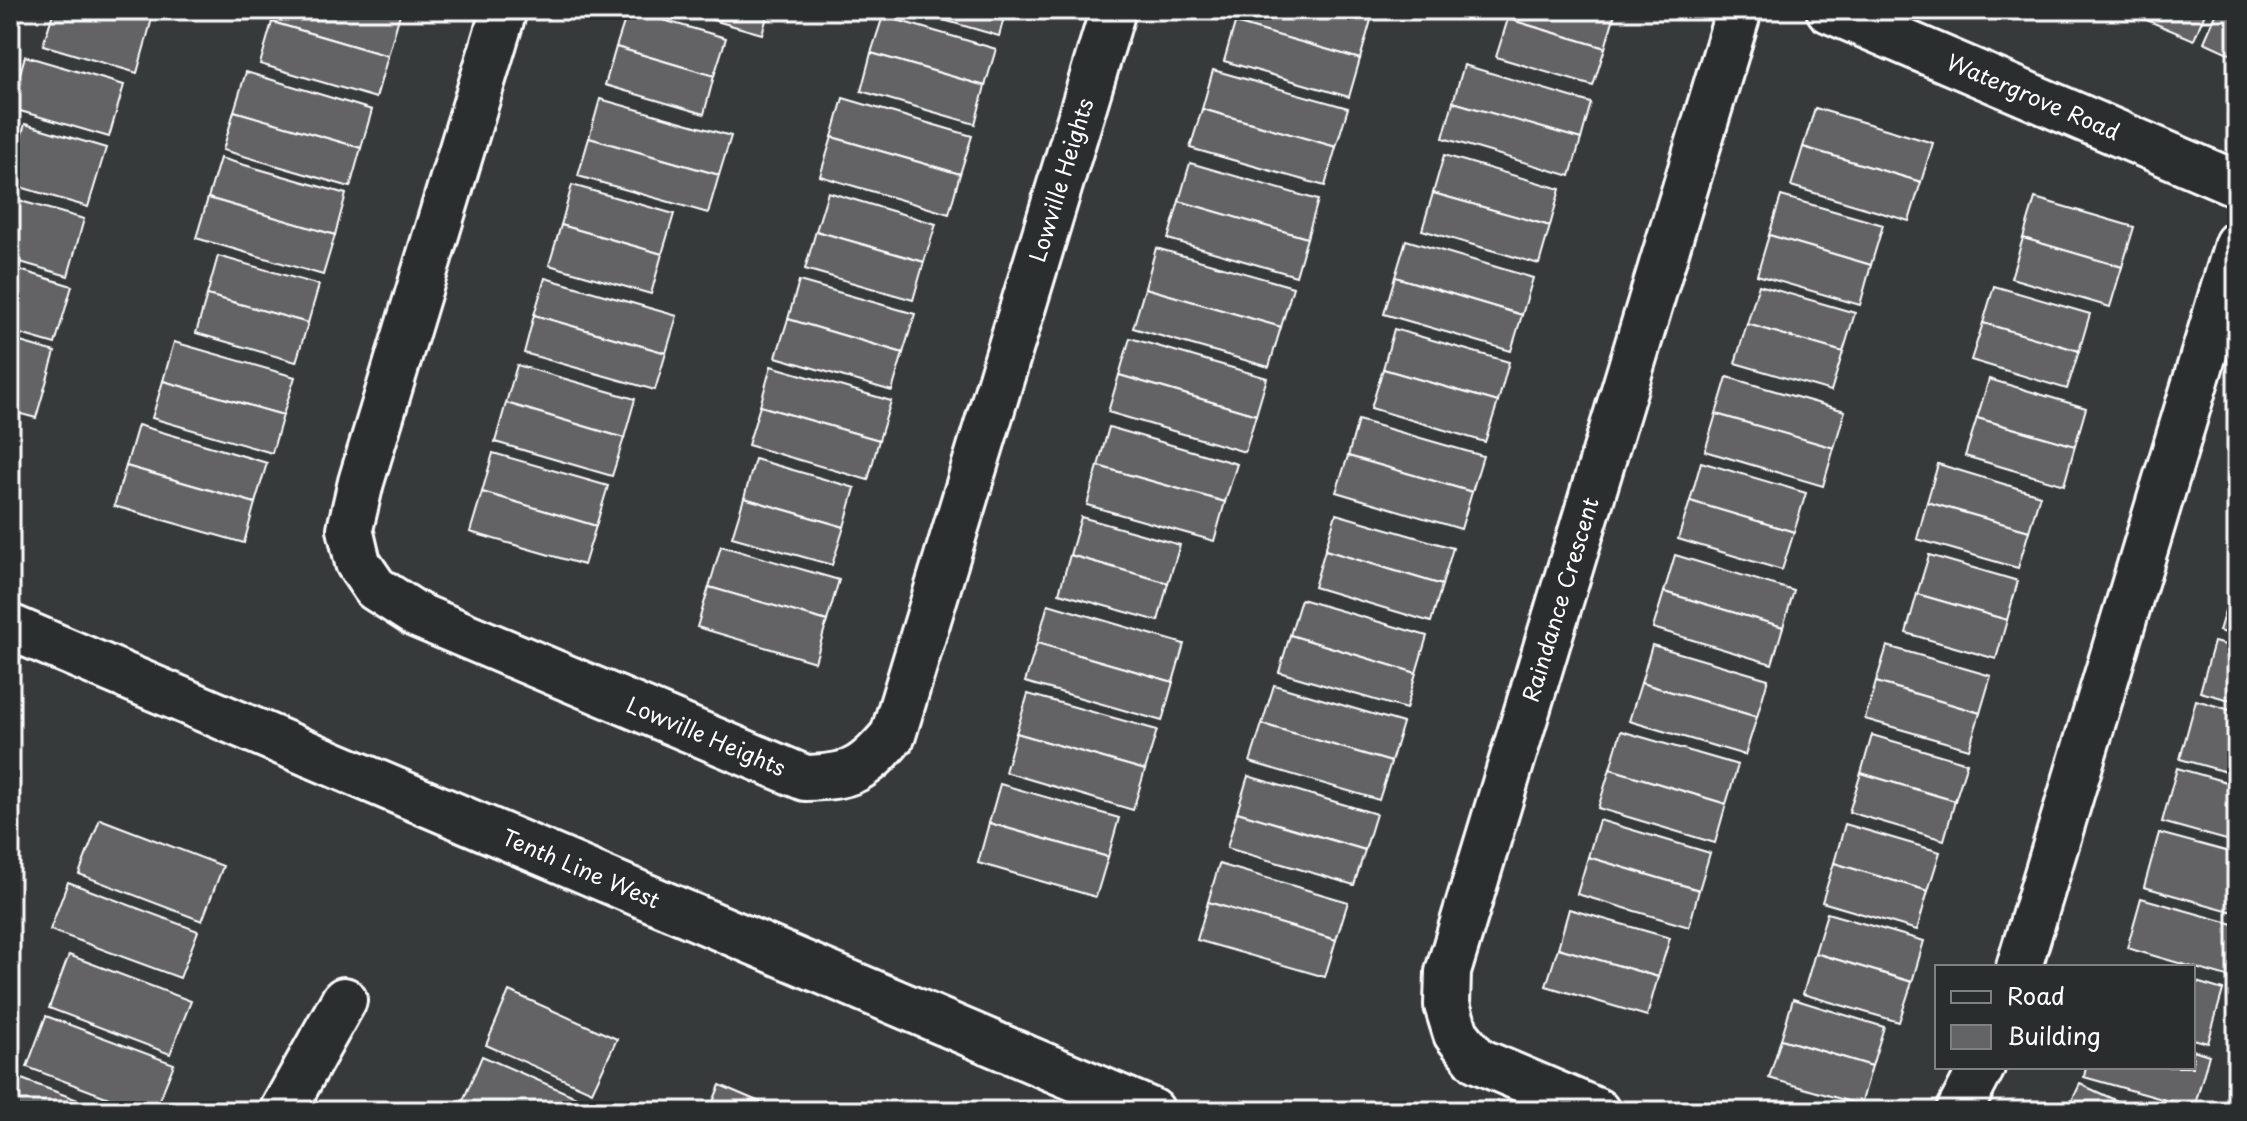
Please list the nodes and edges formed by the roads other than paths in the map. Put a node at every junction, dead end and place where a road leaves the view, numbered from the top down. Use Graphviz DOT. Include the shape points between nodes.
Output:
graph roads {
  1 [pos="504,10"];
  2 [pos="1113,10"];
  3 [pos="1739,10"];
  4 [pos="1829,10"];
  5 [pos="2237,184"];
  6 [pos="2237,244"];
  7 [pos="10,627"];
  8 [pos="2020,965"];
  9 [pos="344,1000"];
  10 [pos="1981,1069"];
  11 [pos="282,1111"];
  12 [pos="1152,1111"];
  13 [pos="1597,1111"];
  14 [pos="1959,1111"];
  1 -- 2 [label="street, Lowville Heights" via="361,482 350,529 358,563 375,588 417,615 805,778 838,777 870,762 893,735"];
  3 -- 13 [label="street, Raindance Crescent" via="1448,972 1447,1005 1456,1034 1477,1060"];
  4 -- 5 [label="street, Watergrove Road"];
  6 -- 8 [label="street"];
  7 -- 12 [label="street, Tenth Line West"];
  9 -- 11 [label="street"];
  10 -- 14 [label="street"];
}
